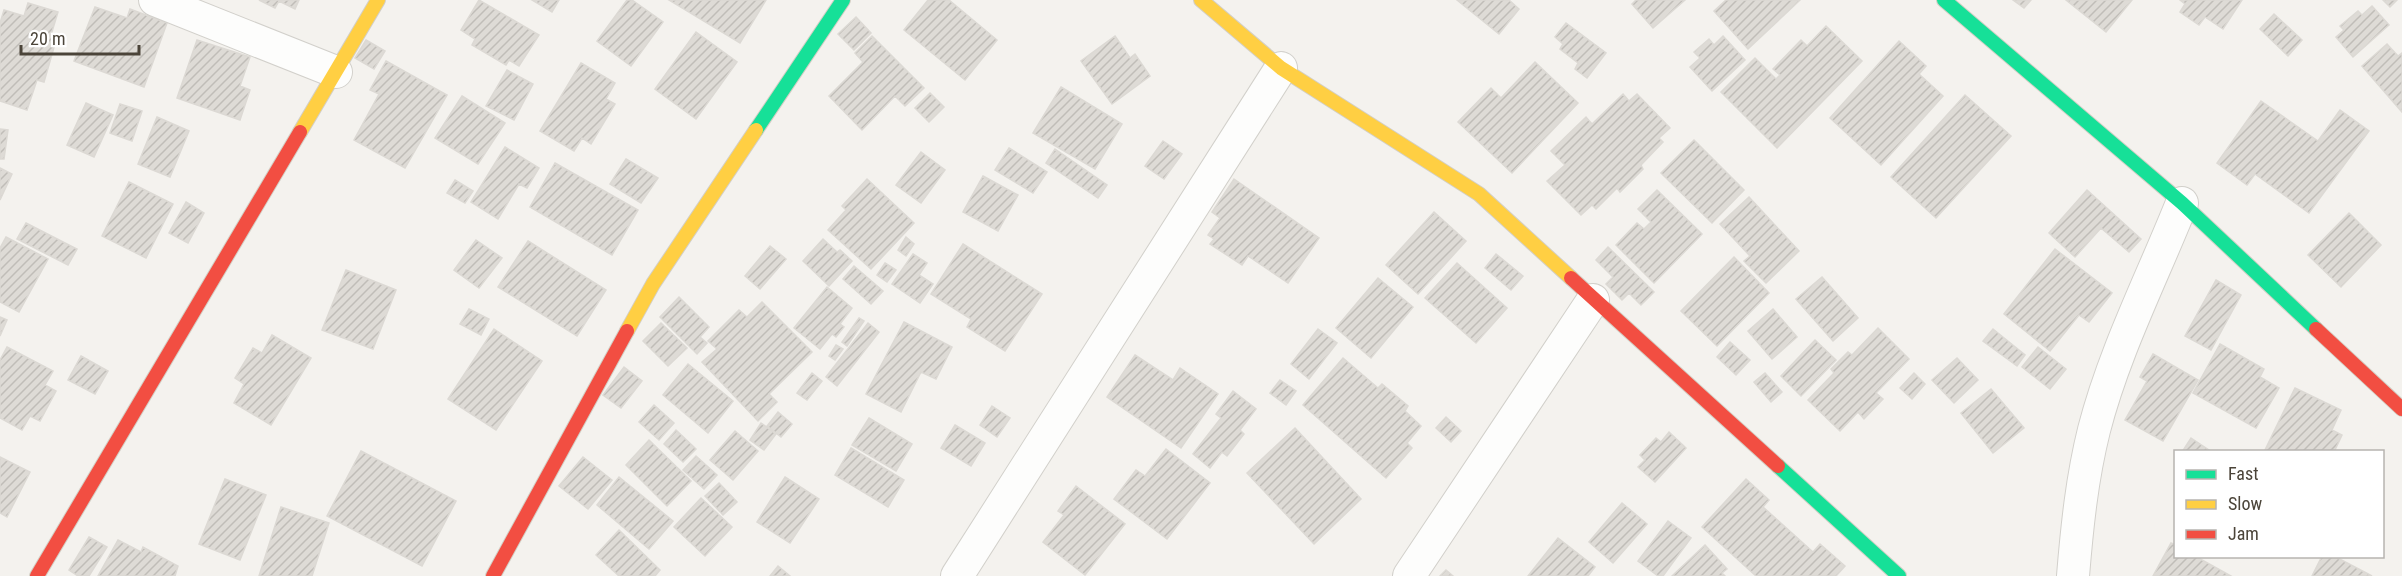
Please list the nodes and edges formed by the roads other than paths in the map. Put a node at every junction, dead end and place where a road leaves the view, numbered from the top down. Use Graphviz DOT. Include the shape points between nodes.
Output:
graph roads {
  1 [pos="155,0"];
  2 [pos="378,0"];
  3 [pos="843,0"];
  4 [pos="1201,0"];
  5 [pos="1944,0"];
  6 [pos="1281,68"];
  7 [pos="336,72"];
  8 [pos="2182,203"];
  9 [pos="1593,300"];
  10 [pos="2402,409"];
  11 [pos="1890,573"];
  12 [pos="37,576"];
  13 [pos="493,576"];
  14 [pos="957,576"];
  15 [pos="1409,576"];
  16 [pos="2073,576"];
  1 -- 7 [label="street"];
  2 -- 7 [label="street"];
  3 -- 13 [label="street" via="653,284"];
  4 -- 6 [label="street"];
  5 -- 8 [label="street"];
  6 -- 9 [label="street" via="1479,194"];
  6 -- 14 [label="street"];
  7 -- 12 [label="street" via="177,334"];
  8 -- 10 [label="street"];
  8 -- 16 [label="street" via="2111,376 2094,431 2079,506"];
  9 -- 11 [label="street"];
  9 -- 15 [label="street"];
}
